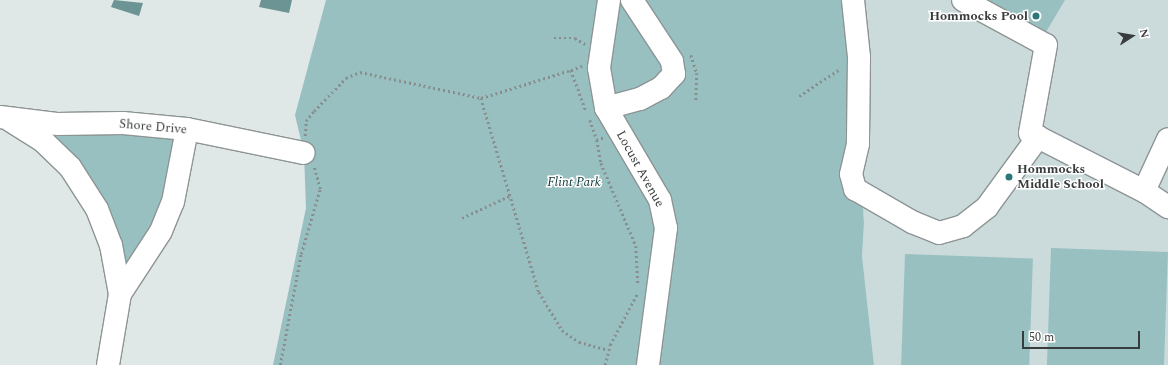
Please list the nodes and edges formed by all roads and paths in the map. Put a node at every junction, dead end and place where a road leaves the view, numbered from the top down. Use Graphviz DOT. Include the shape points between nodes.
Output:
graph roads {
  1 [pos="609,0"];
  2 [pos="632,0"];
  3 [pos="853,0"];
  4 [pos="963,0"];
  5 [pos="554,38"];
  6 [pos="587,51"];
  7 [pos="858,57"];
  8 [pos="799,96"];
  9 [pos="481,98"];
  10 [pos="606,108"];
  11 [pos="4,118"];
  12 [pos="187,129"];
  13 [pos="620,131"];
  14 [pos="1038,138"];
  15 [pos="1168,139"];
  16 [pos="597,140"];
  17 [pos="304,153"];
  18 [pos="1144,191"];
  19 [pos="511,195"];
  20 [pos="1168,207"];
  21 [pos="462,218"];
  22 [pos="120,294"];
  23 [pos="608,350"];
  24 [pos="108,365"];
  25 [pos="280,365"];
  26 [pos="605,365"];
  27 [pos="648,365"];
  1 -- 10 [label="street, Locust Avenue" via="599,68"];
  2 -- 10 [label="street" via="672,61 674,74 661,88 640,99"];
  3 -- 7 [label="street"];
  4 -- 14 [label="street" via="1046,45 1030,133"];
  5 -- 6 [label="path" via="575,38 586,44"];
  7 -- 8 [label="path"];
  7 -- 14 [label="street" via="858,144 851,174 855,189 912,222 939,233 973,220"];
  9 -- 16 [label="path" via="571,70"];
  9 -- 17 [label="path" via="360,72 346,78 306,121"];
  9 -- 19 [label="path"];
  10 -- 13 [label="street, Locust Avenue"];
  11 -- 12 [label="street, Shore Drive"];
  11 -- 22 [label="street" via="44,142 70,167 87,190 111,245"];
  12 -- 17 [label="street, Shore Drive"];
  12 -- 22 [label="street" via="173,202 161,231"];
  13 -- 16 [label="path"];
  13 -- 27 [label="street, Locust Avenue" via="660,200 666,222"];
  14 -- 18 [label="street"];
  15 -- 18 [label="street"];
  16 -- 23 [label="path" via="601,163 636,246 639,266 633,307"];
  17 -- 25 [label="path" via="312,162 320,189 301,254"];
  18 -- 20 [label="street"];
  19 -- 21 [label="path"];
  19 -- 23 [label="path" via="539,292 549,312 562,330 579,342"];
  22 -- 24 [label="street"];
  23 -- 26 [label="path"];
}
